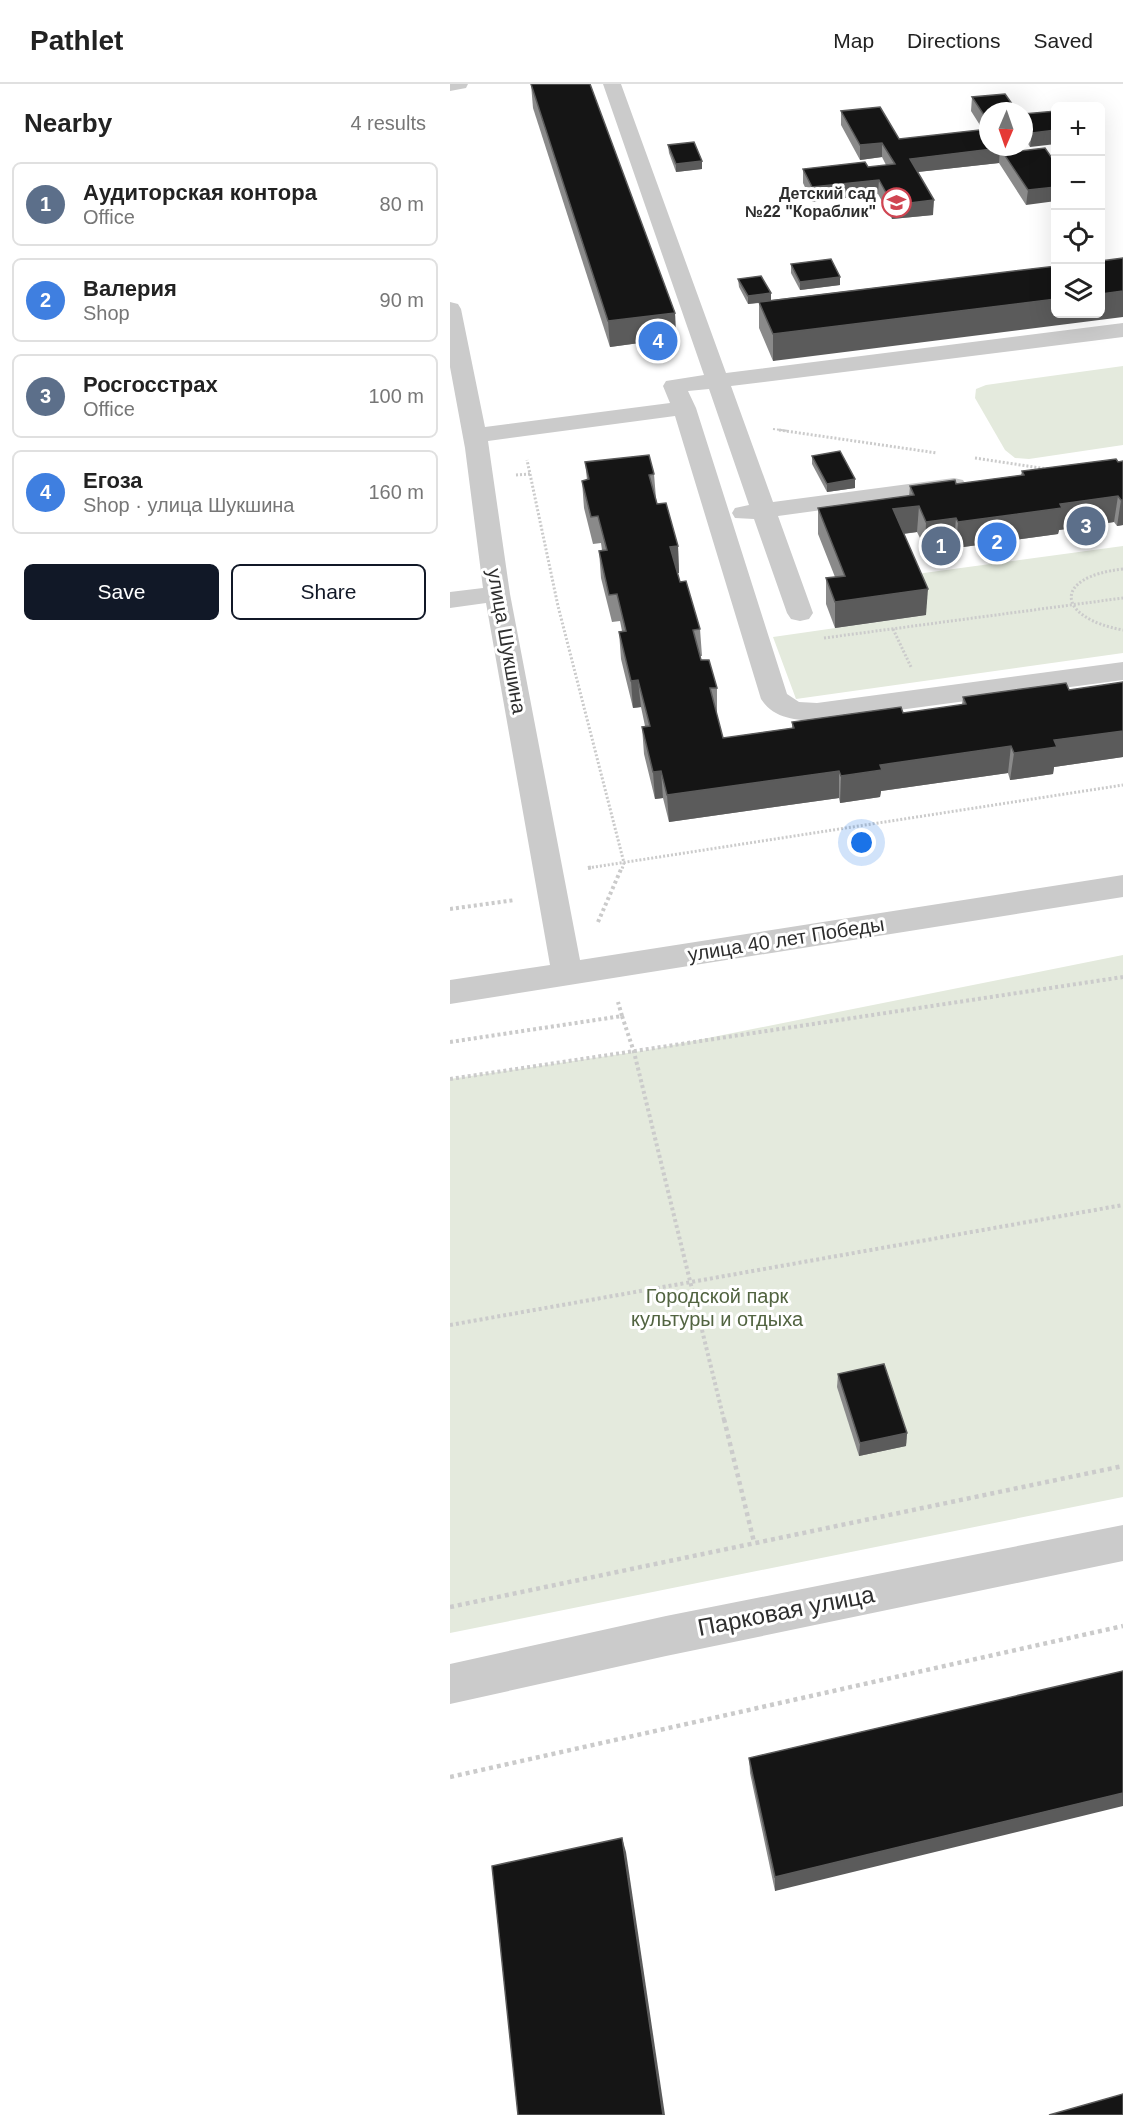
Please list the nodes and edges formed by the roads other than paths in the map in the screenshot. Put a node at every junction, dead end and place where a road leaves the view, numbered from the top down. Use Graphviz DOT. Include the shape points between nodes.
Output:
graph roads {
  1 [pos="459,84"];
  2 [pos="612,84"];
  3 [pos="450,85"];
  4 [pos="450,309"];
  5 [pos="1123,330"];
  6 [pos="717,380"];
  7 [pos="684,408"];
  8 [pos="475,442"];
  9 [pos="450,451"];
  10 [pos="976,482"];
  11 [pos="763,510"];
  12 [pos="718,516"];
  13 [pos="497,594"];
  14 [pos="450,600"];
  15 [pos="800,613"];
  16 [pos="1123,671"];
  17 [pos="1123,886"];
  18 [pos="567,973"];
  19 [pos="450,992"];
  20 [pos="1123,1543"];
  21 [pos="450,1684"];
  1 -- 3 [label="street"];
  2 -- 6 [label="street"];
  4 -- 8 [label="street, улица Шукшина"];
  5 -- 6 [label="street"];
  6 -- 7 [label="street" via="675,386"];
  6 -- 11 [label="street"];
  7 -- 8 [label="street"];
  7 -- 12 [label="street"];
  8 -- 9 [label="street"];
  8 -- 13 [label="street, улица Шукшина"];
  10 -- 11 [label="street"];
  11 -- 12 [label="street"];
  11 -- 15 [label="street"];
  12 -- 16 [label="street" via="775,699 793,711 817,712"];
  13 -- 14 [label="street"];
  13 -- 18 [label="street, улица Шукшина"];
  17 -- 18 [label="street, улица 40 лет Победы"];
  18 -- 19 [label="street, улица 40 лет Победы"];
  20 -- 21 [label="street, Парковая улица"];
}
